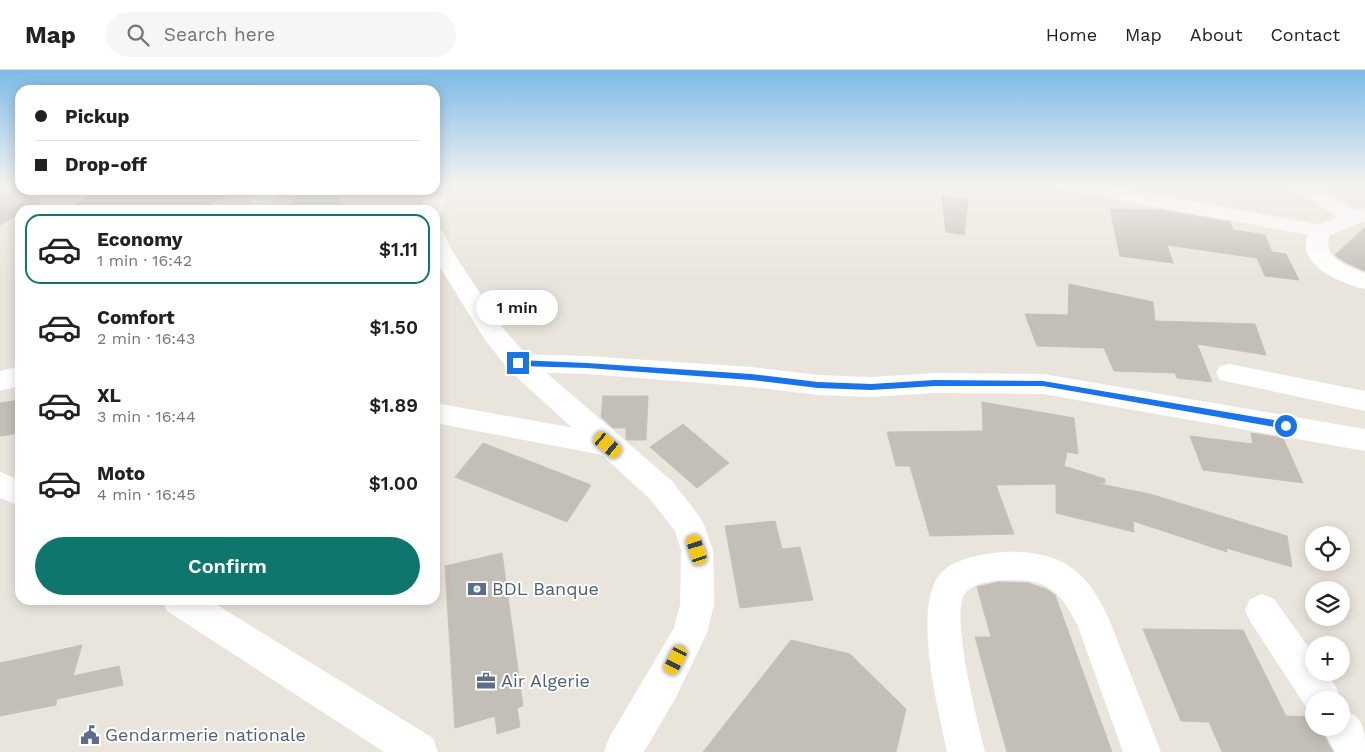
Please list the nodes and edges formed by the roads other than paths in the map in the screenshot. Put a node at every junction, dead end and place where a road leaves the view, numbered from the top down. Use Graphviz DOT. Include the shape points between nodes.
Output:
graph roads {
  1 [pos="1244,217"];
  2 [pos="1358,217"];
  3 [pos="1321,231"];
  4 [pos="440,249"];
  5 [pos="1365,282"];
  6 [pos="518,363"];
  7 [pos="1229,373"];
  8 [pos="15,377"];
  9 [pos="0,381"];
  10 [pos="1365,401"];
  11 [pos="440,414"];
  12 [pos="1365,440"];
  13 [pos="608,445"];
  14 [pos="0,484"];
  15 [pos="15,492"];
  16 [pos="187,605"];
  17 [pos="1262,610"];
  18 [pos="1317,691"];
  19 [pos="1347,736"];
  20 [pos="419,752"];
  21 [pos="624,752"];
  22 [pos="966,752"];
  23 [pos="1142,752"];
  24 [pos="1358,752"];
  1 -- 3 [label="street"];
  2 -- 3 [label="street"];
  3 -- 5 [label="street" via="1315,246 1317,254 1334,267"];
  4 -- 6 [label="street" via="494,334"];
  6 -- 12 [label="street" via="751,377 818,385 1043,384"];
  6 -- 13 [label="street"];
  7 -- 10 [label="street"];
  8 -- 9 [label="street"];
  11 -- 13 [label="street"];
  13 -- 21 [label="street" via="661,490 688,525 697,550 697,604 690,633"];
  14 -- 15 [label="street"];
  16 -- 20 [label="street"];
  17 -- 18 [label="street"];
  19 -- 24 [label="street"];
  22 -- 23 [label="street" via="946,650 946,595 954,582 966,574 989,568 1026,565 1050,570 1081,599 1092,619"];
}
